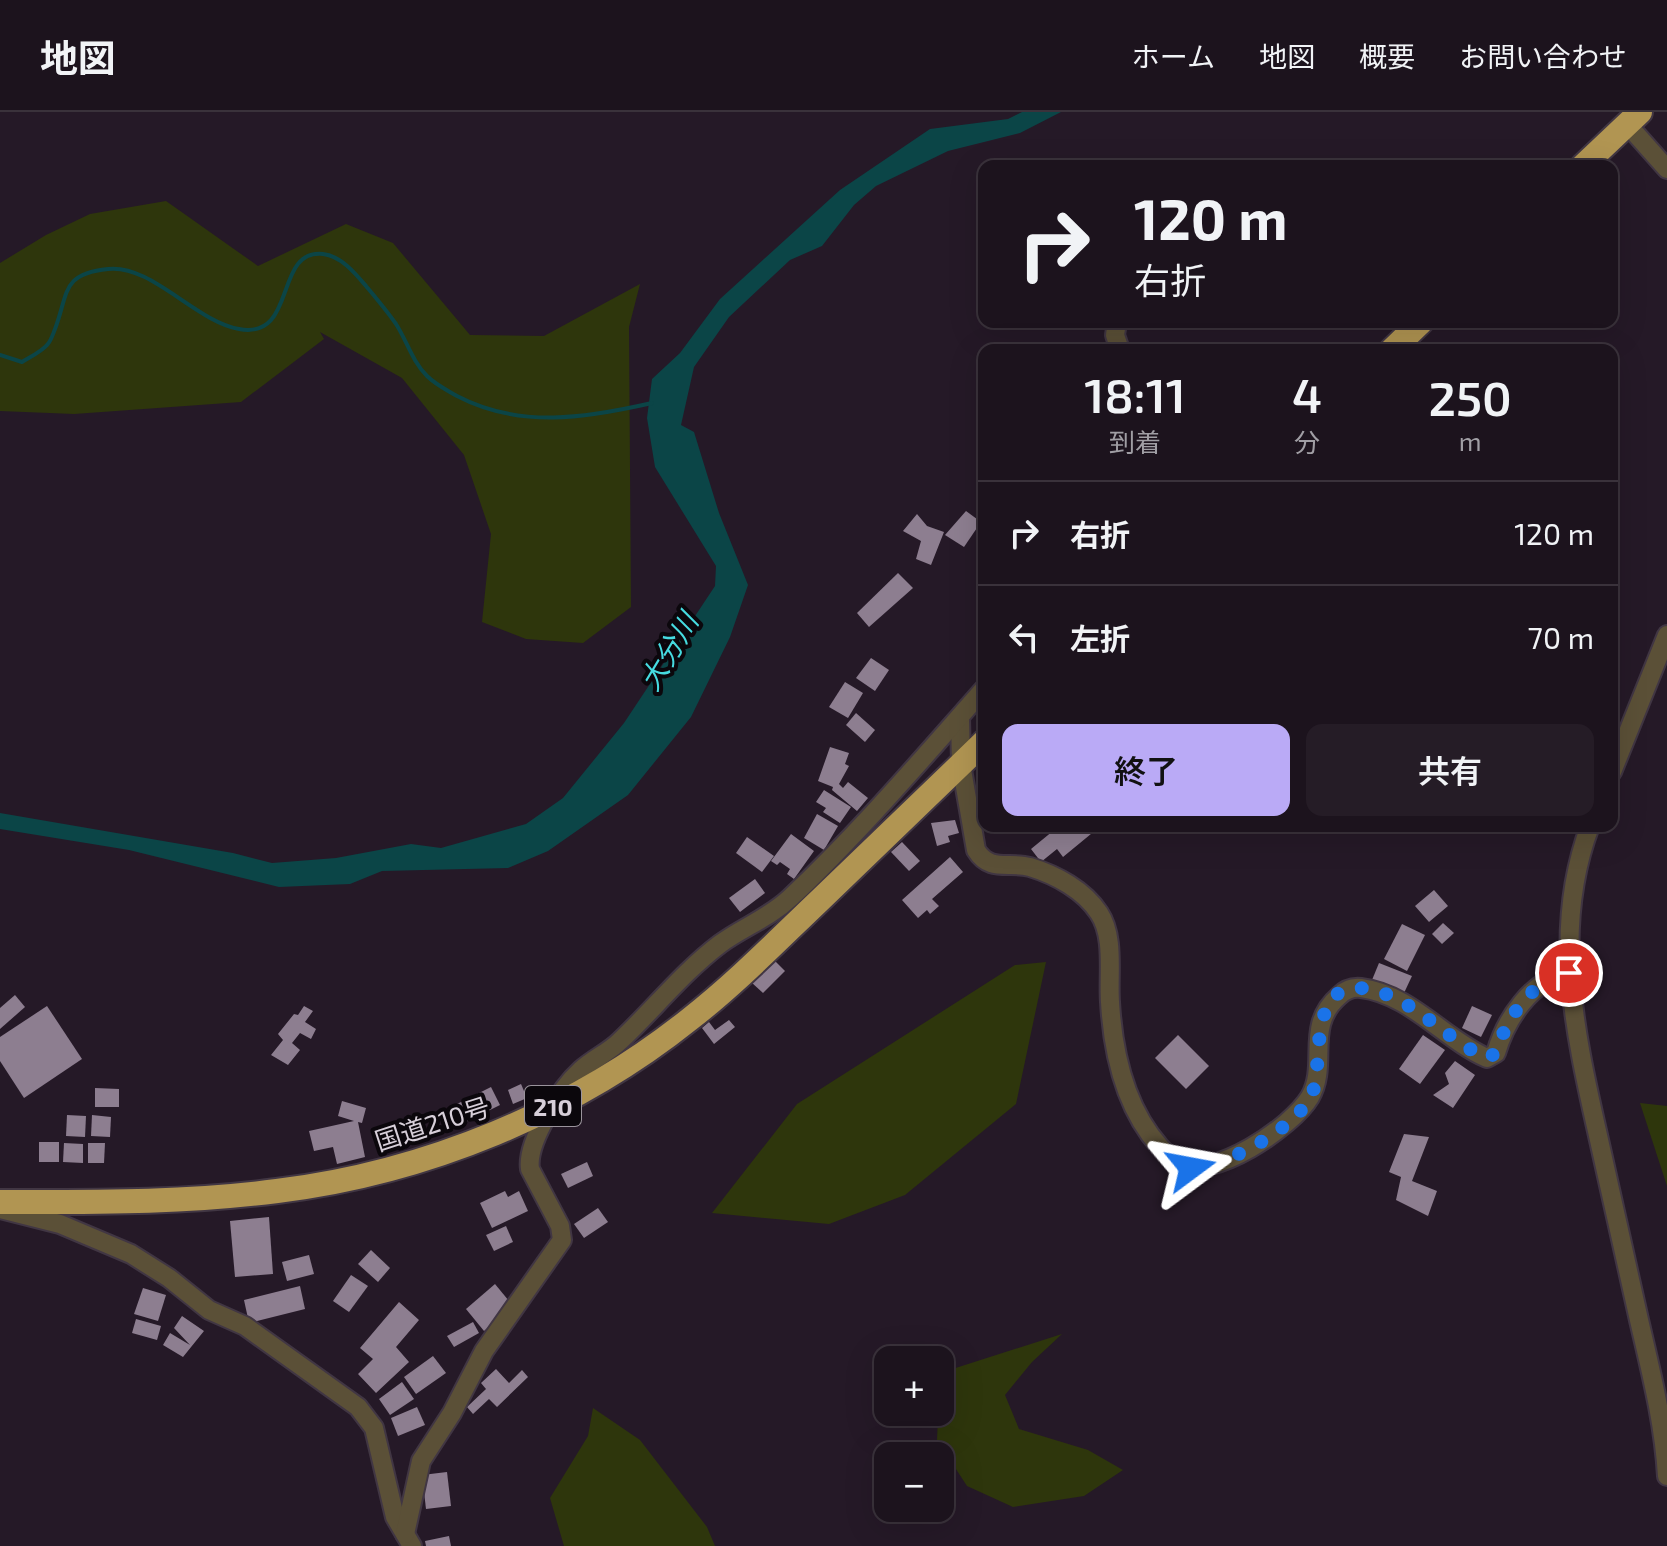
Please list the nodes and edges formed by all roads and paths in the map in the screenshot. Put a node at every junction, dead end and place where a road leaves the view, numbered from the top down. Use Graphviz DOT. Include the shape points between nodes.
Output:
graph roads {
  1 [pos="1634,118"];
  2 [pos="1589,160"];
  3 [pos="1667,169"];
  4 [pos="1415,328"];
  5 [pos="1398,344"];
  6 [pos="1667,635"];
  7 [pos="978,696"];
  8 [pos="960,717"];
  9 [pos="978,748"];
  10 [pos="1618,757"];
  11 [pos="961,764"];
  12 [pos="1589,832"];
  13 [pos="1569,973"];
  14 [pos="554,1106"];
  15 [pos="0,1202"];
  16 [pos="0,1209"];
  17 [pos="1667,1476"];
  18 [pos="409,1540"];
  1 -- 2 [label="highway"];
  1 -- 3 [label="street"];
  4 -- 5 [label="highway"];
  6 -- 10 [label="street"];
  7 -- 8 [label="street"];
  8 -- 11 [label="street"];
  8 -- 14 [label="street" via="788,900 711,951 618,1043 577,1074"];
  9 -- 11 [label="highway, 国道210号 / 210"];
  11 -- 13 [label="street" via="976,850 983,860 1050,875 1085,896 1100,914 1108,937 1110,1004 1126,1093 1146,1131 1175,1163 1208,1167 1232,1158 1298,1113 1312,1094 1320,1026 1346,989 1361,988 1394,999 1487,1058 1496,1053 1518,1006"];
  11 -- 14 [label="highway, 国道210号 / 210" via="691,1019"];
  12 -- 13 [label="street" via="1572,899"];
  13 -- 17 [label="street" via="1588,1091 1658,1405"];
  14 -- 15 [label="highway, 国道210号 / 210" via="465,1144 335,1182 198,1199"];
  14 -- 18 [label="street" via="529,1160 562,1240 484,1351 421,1461"];
  16 -- 18 [label="street" via="72,1228 131,1254 209,1310 245,1326 358,1407 377,1435 395,1517"];
}
